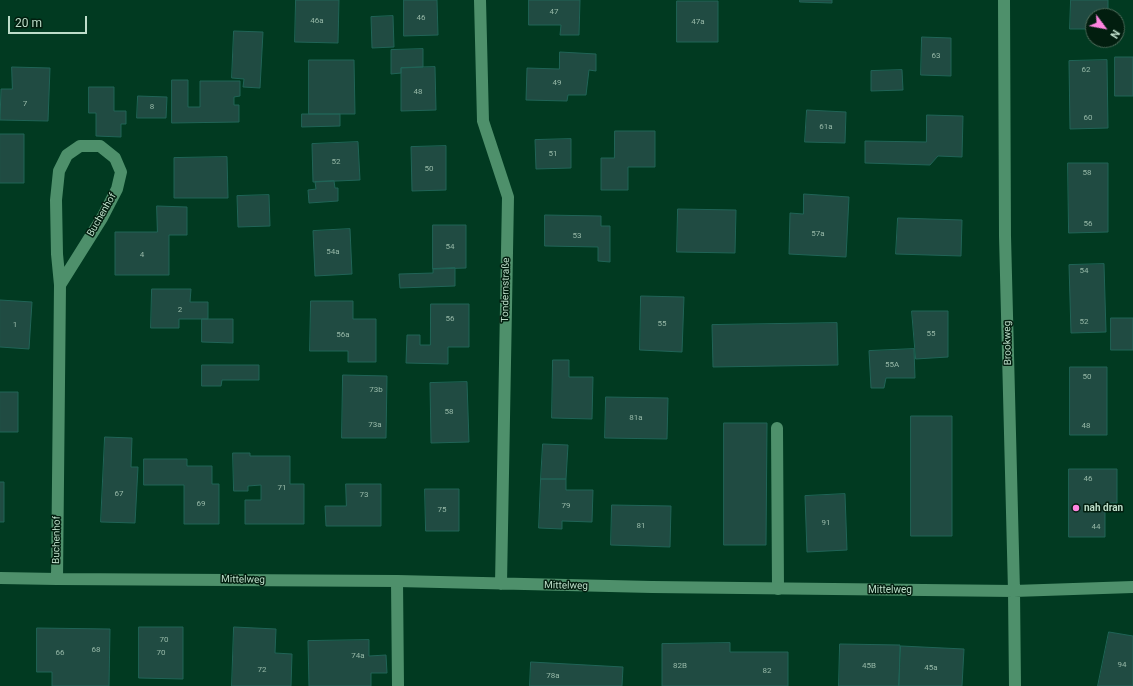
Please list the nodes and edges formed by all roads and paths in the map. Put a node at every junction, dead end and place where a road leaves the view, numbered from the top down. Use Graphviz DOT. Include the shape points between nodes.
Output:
graph roads {
  1 [pos="480,0"];
  2 [pos="1004,0"];
  3 [pos="60,284"];
  4 [pos="777,428"];
  5 [pos="0,578"];
  6 [pos="57,579"];
  7 [pos="397,581"];
  8 [pos="502,584"];
  9 [pos="1133,587"];
  10 [pos="778,589"];
  11 [pos="1014,591"];
  12 [pos="398,686"];
  13 [pos="1015,686"];
  1 -- 8 [label="street, Tondernstraße" via="483,121 508,197"];
  2 -- 11 [label="street, Brookweg" via="1005,236"];
  3 -- 3 [label="street, Buchenhof" via="56,200 59,171 67,154 80,146 100,146 116,158 120,172 118,189"];
  3 -- 6 [label="street, Buchenhof"];
  4 -- 10 [label="street"];
  5 -- 6 [label="street, Mittelweg"];
  6 -- 7 [label="street, Mittelweg"];
  7 -- 8 [label="street, Mittelweg"];
  7 -- 12 [label="street"];
  8 -- 10 [label="street, Mittelweg"];
  9 -- 11 [label="street, Mittelweg"];
  10 -- 11 [label="street, Mittelweg"];
  11 -- 13 [label="street, Brookweg"];
}
